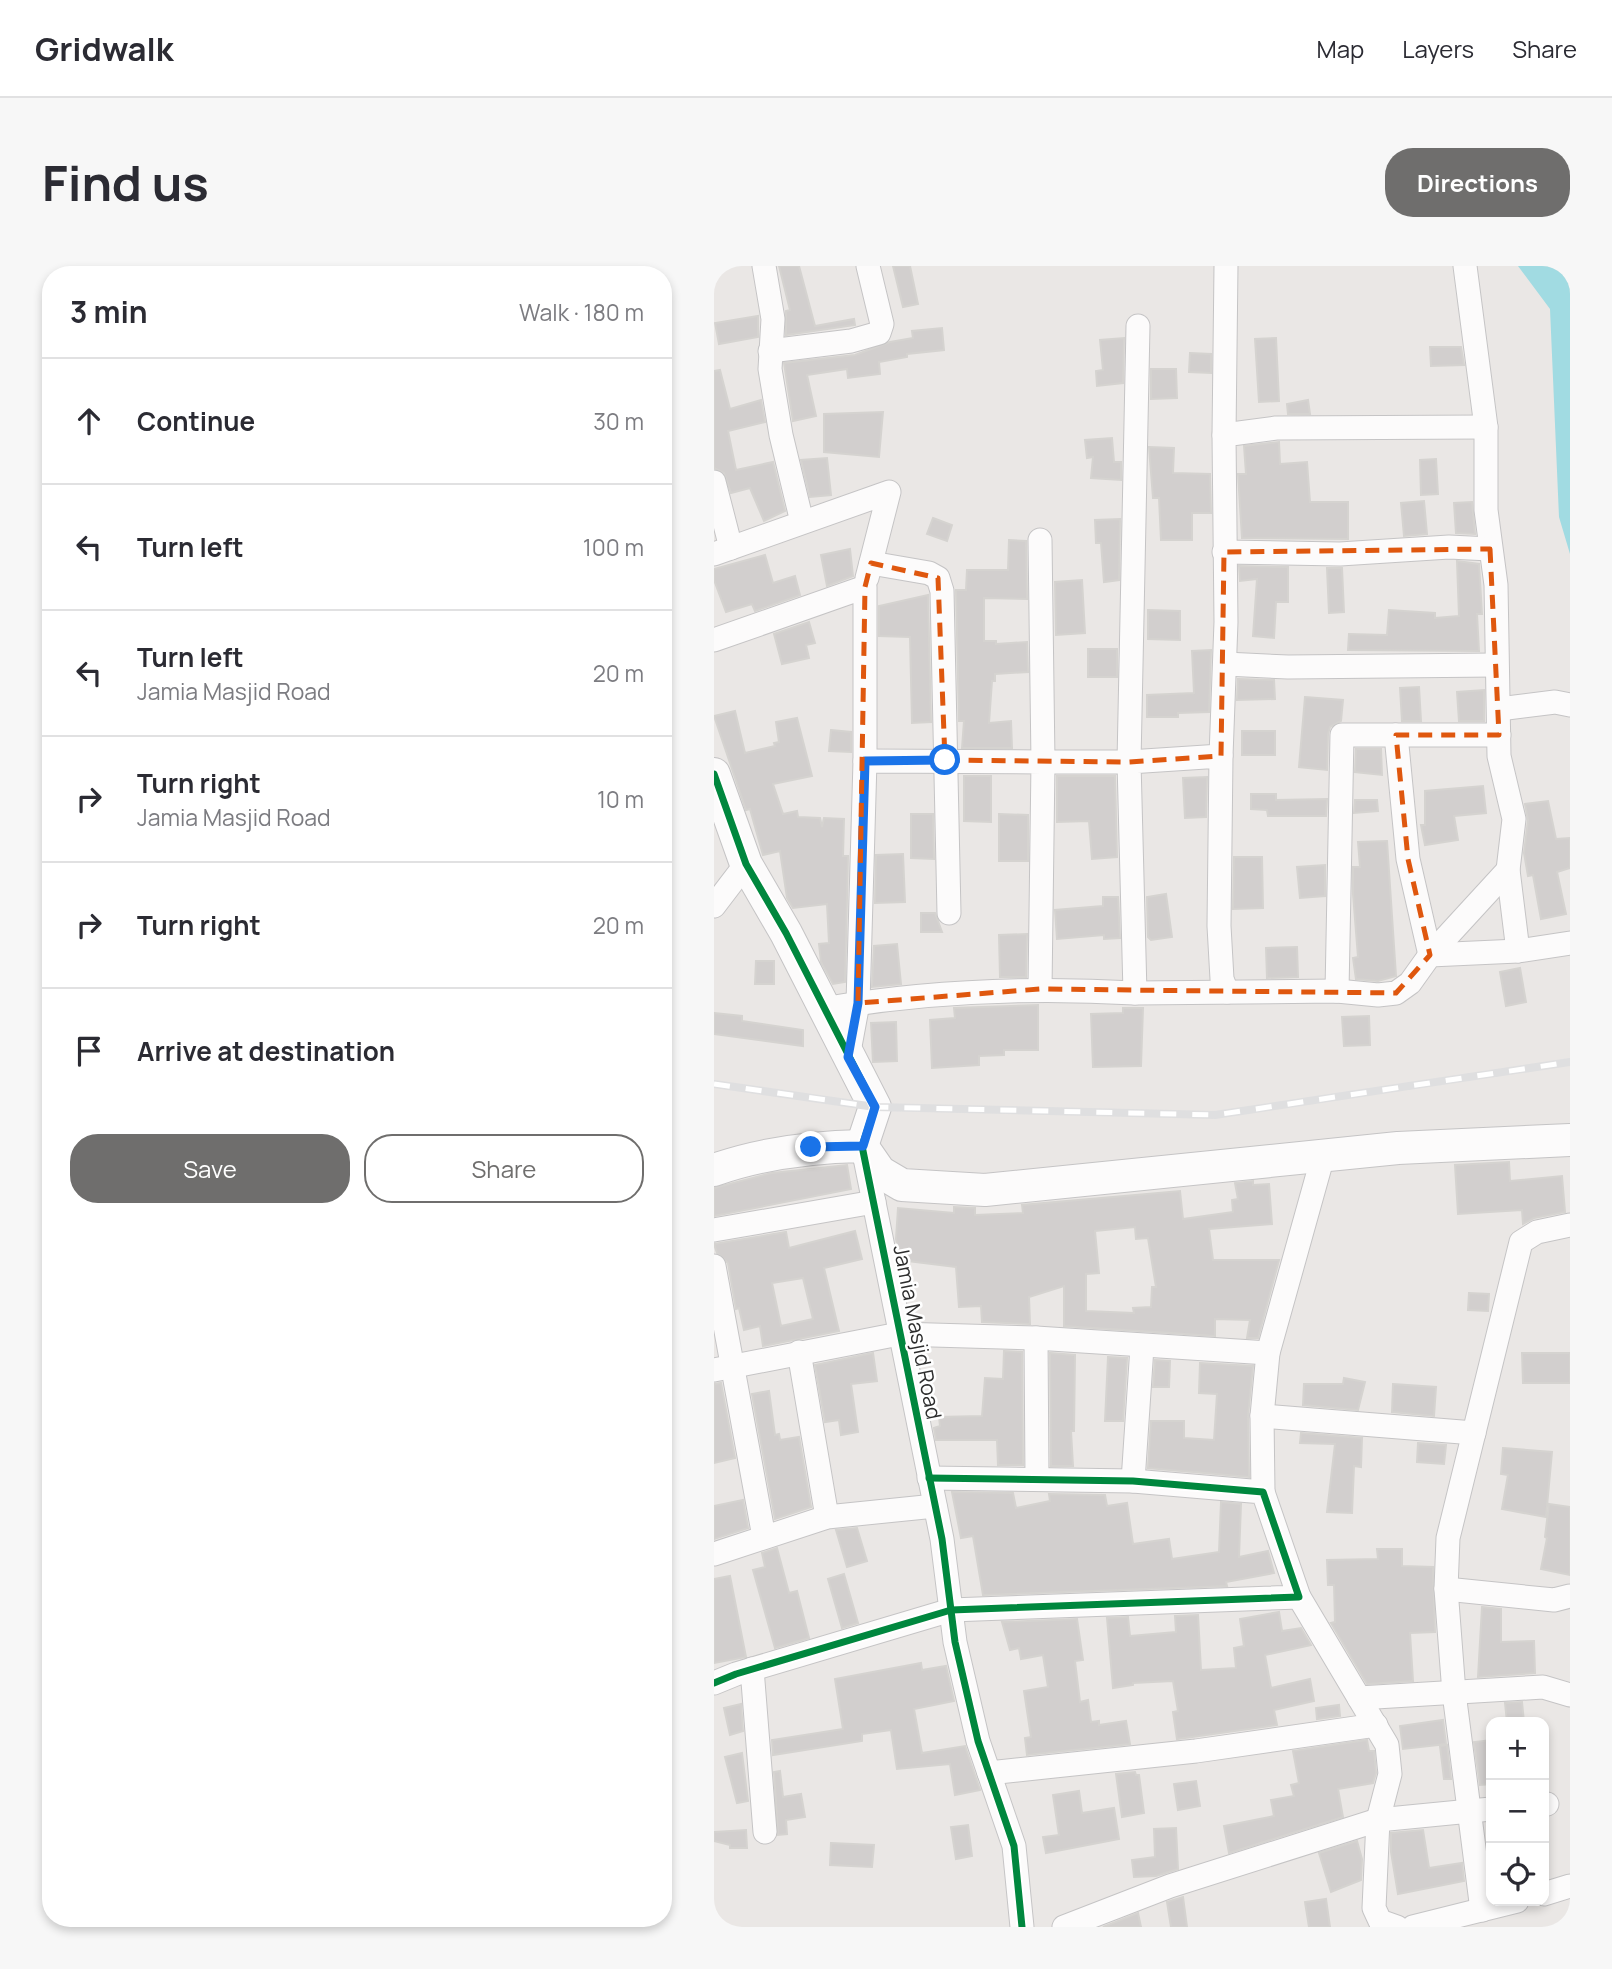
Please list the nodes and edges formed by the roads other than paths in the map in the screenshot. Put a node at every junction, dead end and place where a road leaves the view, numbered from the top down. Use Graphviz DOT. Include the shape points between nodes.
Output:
graph roads {
  1 [pos="764,266"];
  2 [pos="868,266"];
  3 [pos="1226,266"];
  4 [pos="1465,266"];
  5 [pos="1138,326"];
  6 [pos="770,351"];
  7 [pos="1486,428"];
  8 [pos="1224,435"];
  9 [pos="714,482"];
  10 [pos="802,522"];
  11 [pos="1040,540"];
  12 [pos="1490,549"];
  13 [pos="723,551"];
  14 [pos="1224,552"];
  15 [pos="871,563"];
  16 [pos="865,587"];
  17 [pos="714,640"];
  18 [pos="1225,664"];
  19 [pos="1496,665"];
  20 [pos="1570,705"];
  21 [pos="1499,709"];
  22 [pos="1396,735"];
  23 [pos="1499,735"];
  24 [pos="1221,756"];
  25 [pos="945,760"];
  26 [pos="865,761"];
  27 [pos="1043,762"];
  28 [pos="1129,762"];
  29 [pos="714,774"];
  30 [pos="723,832"];
  31 [pos="746,864"];
  32 [pos="1508,870"];
  33 [pos="714,906"];
  34 [pos="949,914"];
  35 [pos="1570,943"];
  36 [pos="1518,951"];
  37 [pos="1430,955"];
  38 [pos="1040,989"];
  39 [pos="1337,991"];
  40 [pos="1135,992"];
  41 [pos="1227,992"];
  42 [pos="858,1003"];
  43 [pos="823,1009"];
  44 [pos="848,1057"];
  45 [pos="1570,1140"];
  46 [pos="863,1146"];
  47 [pos="1323,1156"];
  48 [pos="714,1170"];
  49 [pos="874,1202"];
  50 [pos="1570,1225"];
  51 [pos="714,1230"];
  52 [pos="714,1266"];
  53 [pos="899,1334"];
  54 [pos="1036,1338"];
  55 [pos="1142,1347"];
  56 [pos="799,1352"];
  57 [pos="1268,1353"];
  58 [pos="724,1368"];
  59 [pos="1262,1416"];
  60 [pos="1474,1433"];
  61 [pos="929,1478"];
  62 [pos="1037,1479"];
  63 [pos="1133,1481"];
  64 [pos="1262,1492"];
  65 [pos="935,1506"];
  66 [pos="827,1517"];
  67 [pos="764,1537"];
  68 [pos="714,1554"];
  69 [pos="1446,1589"];
  70 [pos="1570,1595"];
  71 [pos="1299,1597"];
  72 [pos="951,1610"];
  73 [pos="752,1669"];
  74 [pos="714,1683"];
  75 [pos="1454,1693"];
  76 [pos="1570,1695"];
  77 [pos="1359,1698"];
  78 [pos="1376,1725"];
  79 [pos="989,1773"];
  80 [pos="1486,1810"];
  81 [pos="1467,1812"];
  82 [pos="1378,1820"];
  83 [pos="765,1832"];
  84 [pos="1570,1886"];
  85 [pos="1549,1892"];
  86 [pos="1498,1906"];
  87 [pos="1482,1910"];
  88 [pos="1022,1927"];
  89 [pos="1064,1927"];
  90 [pos="1397,1927"];
  91 [pos="1413,1927"];
  1 -- 6 [label="street" via="773,319"];
  2 -- 6 [label="street" via="883,324 879,333"];
  3 -- 8 [label="street"];
  4 -- 7 [label="street"];
  5 -- 28 [label="street"];
  6 -- 10 [label="street" via="781,435"];
  7 -- 8 [label="street" via="1276,428"];
  7 -- 12 [label="street"];
  8 -- 14 [label="street"];
  9 -- 13 [label="street"];
  10 -- 13 [label="street"];
  10 -- 15 [label="street" via="889,492"];
  11 -- 27 [label="street"];
  12 -- 14 [label="street"];
  12 -- 19 [label="street" via="1496,585"];
  14 -- 18 [label="street"];
  15 -- 16 [label="street"];
  15 -- 25 [label="street" via="938,578 946,670"];
  16 -- 17 [label="street"];
  16 -- 26 [label="street"];
  18 -- 19 [label="street"];
  18 -- 24 [label="street"];
  19 -- 21 [label="street"];
  20 -- 21 [label="street" via="1555,702"];
  21 -- 23 [label="street"];
  22 -- 23 [label="street"];
  22 -- 37 [label="street" via="1408,859"];
  22 -- 39 [label="street" via="1342,735"];
  23 -- 32 [label="street" via="1499,755 1514,819"];
  24 -- 28 [label="street"];
  24 -- 41 [label="street" via="1219,926"];
  25 -- 26 [label="street"];
  25 -- 27 [label="street"];
  25 -- 34 [label="street"];
  26 -- 42 [label="street"];
  27 -- 28 [label="street"];
  27 -- 38 [label="street"];
  28 -- 40 [label="street"];
  29 -- 30 [label="street, Jamia Masjid Road"];
  30 -- 31 [label="street, Jamia Masjid Road"];
  31 -- 33 [label="street"];
  31 -- 43 [label="street, Jamia Masjid Road"];
  32 -- 36 [label="street"];
  32 -- 37 [label="street"];
  35 -- 36 [label="street"];
  36 -- 37 [label="street"];
  37 -- 39 [label="street" via="1410,984 1396,993"];
  38 -- 40 [label="street"];
  38 -- 42 [label="street" via="909,995"];
  39 -- 41 [label="street"];
  40 -- 41 [label="street"];
  42 -- 43 [label="street"];
  42 -- 44 [label="street"];
  43 -- 44 [label="street, Jamia Masjid Road"];
  44 -- 46 [label="street, Jamia Masjid Road" via="875,1107"];
  45 -- 47 [label="street"];
  46 -- 47 [label="street" via="880,1172 902,1185 985,1190"];
  46 -- 48 [label="street" via="811,1147"];
  46 -- 49 [label="street, Jamia Masjid Road"];
  47 -- 57 [label="street"];
  49 -- 51 [label="street"];
  49 -- 53 [label="street, Jamia Masjid Road"];
  50 -- 60 [label="street" via="1537,1232 1521,1242"];
  52 -- 58 [label="street"];
  53 -- 54 [label="street"];
  53 -- 56 [label="street"];
  53 -- 61 [label="street, Jamia Masjid Road"];
  54 -- 55 [label="street"];
  54 -- 62 [label="street"];
  55 -- 57 [label="street"];
  55 -- 63 [label="street"];
  56 -- 58 [label="street"];
  56 -- 66 [label="street"];
  57 -- 59 [label="street"];
  58 -- 67 [label="street"];
  59 -- 60 [label="street"];
  59 -- 64 [label="street"];
  60 -- 69 [label="street" via="1448,1538"];
  61 -- 62 [label="street"];
  61 -- 65 [label="street, Jamia Masjid Road"];
  62 -- 63 [label="street"];
  63 -- 64 [label="street"];
  64 -- 71 [label="street"];
  65 -- 66 [label="street"];
  65 -- 72 [label="street, Jamia Masjid Road"];
  66 -- 67 [label="street"];
  67 -- 68 [label="street"];
  69 -- 70 [label="street" via="1554,1600"];
  69 -- 75 [label="street"];
  71 -- 72 [label="street"];
  71 -- 77 [label="street"];
  72 -- 73 [label="street"];
  72 -- 79 [label="street, Jamia Masjid Road"];
  73 -- 74 [label="street"];
  73 -- 83 [label="street"];
  75 -- 76 [label="street" via="1543,1687"];
  75 -- 77 [label="street"];
  75 -- 81 [label="street"];
  77 -- 78 [label="street"];
  78 -- 79 [label="street" via="1196,1751"];
  78 -- 82 [label="street" via="1387,1745 1390,1774"];
  79 -- 88 [label="street, Jamia Masjid Road" via="1014,1846"];
  80 -- 81 [label="street"];
  81 -- 82 [label="street"];
  81 -- 87 [label="street"];
  82 -- 89 [label="street" via="1170,1886"];
  82 -- 90 [label="street" via="1374,1908 1380,1921"];
  84 -- 85 [label="street"];
  86 -- 87 [label="street"];
  87 -- 91 [label="street"];
}
